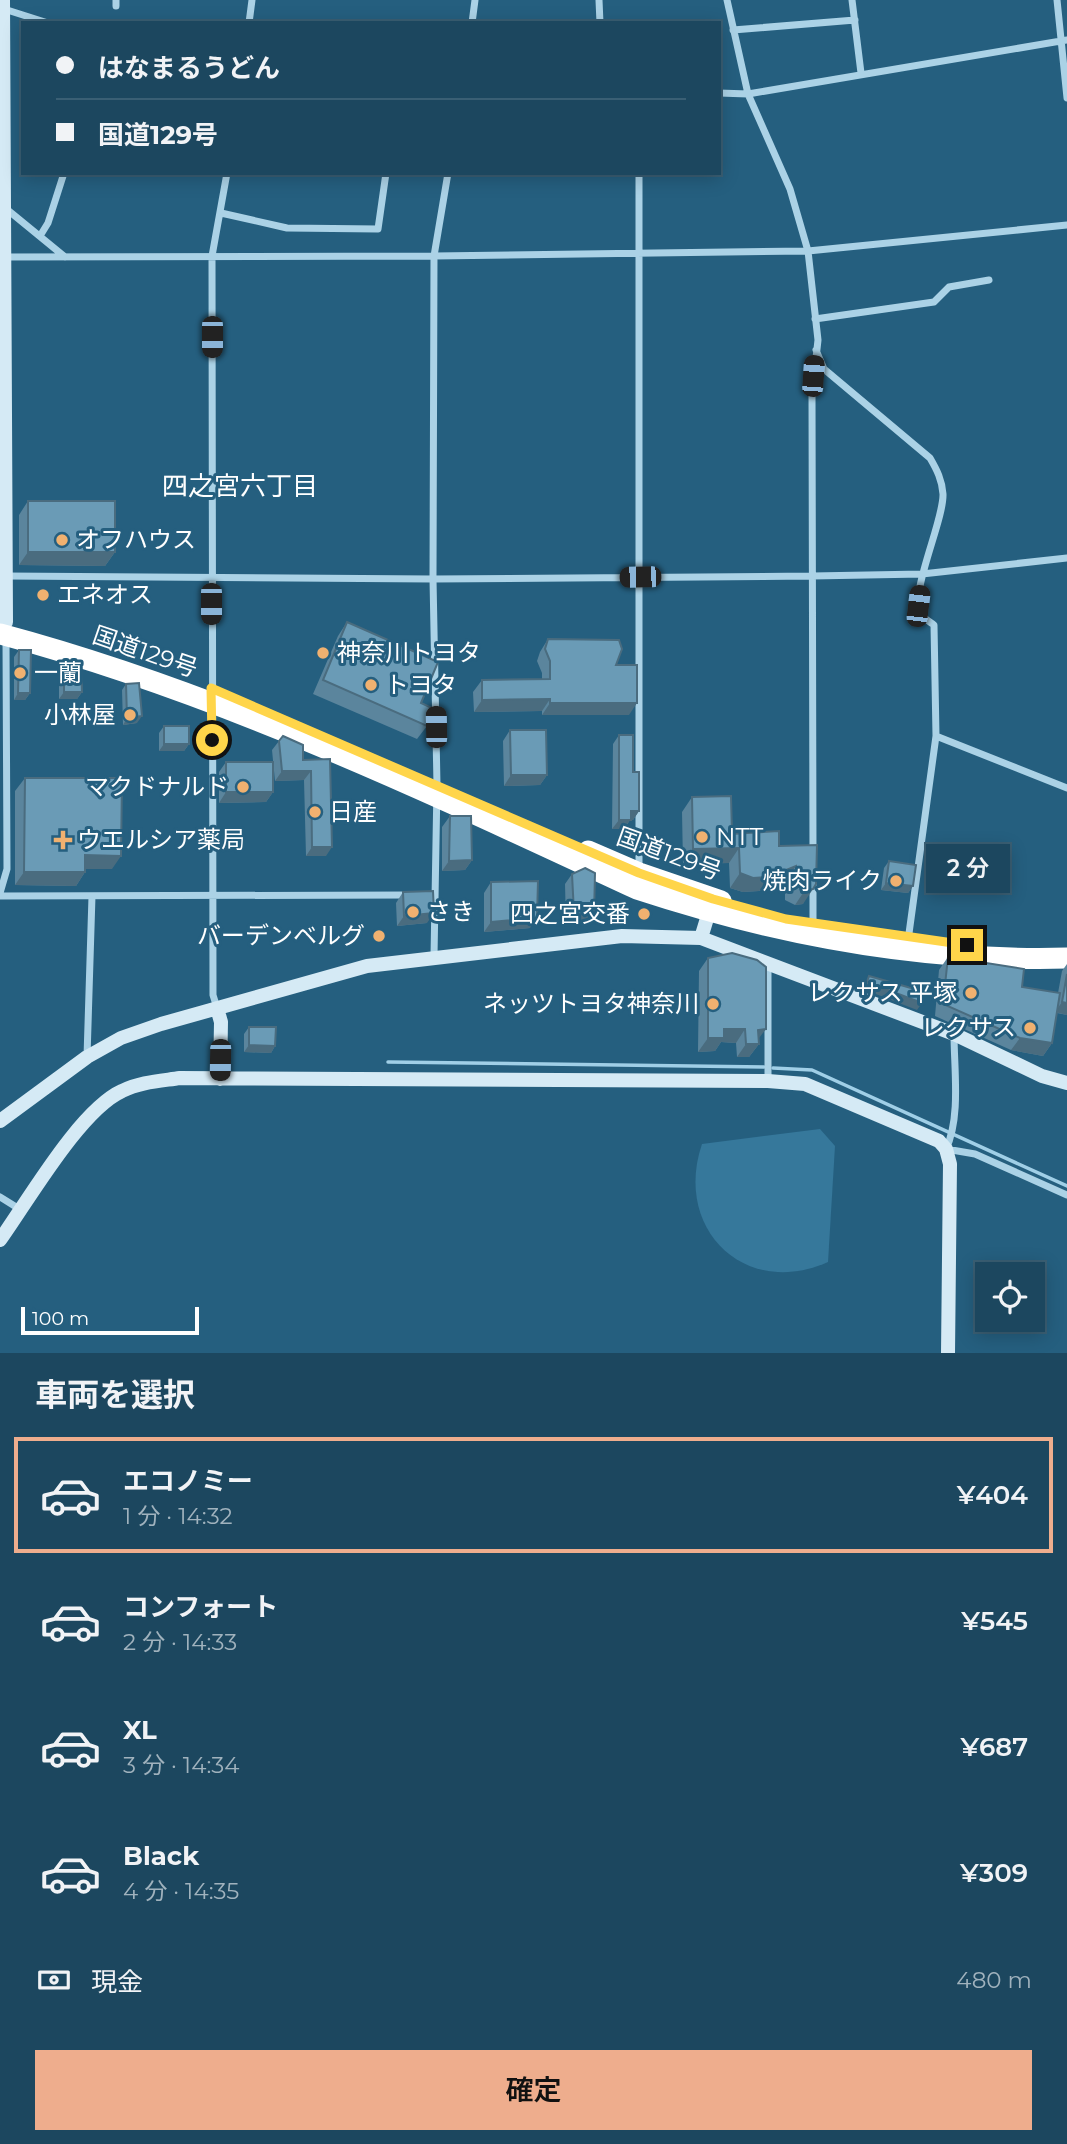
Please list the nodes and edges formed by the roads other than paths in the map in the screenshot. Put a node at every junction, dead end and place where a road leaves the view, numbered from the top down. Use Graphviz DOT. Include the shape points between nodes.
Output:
graph roads {
  1 [pos="251,0"];
  2 [pos="475,0"];
  3 [pos="599,0"];
  4 [pos="727,0"];
  5 [pos="852,0"];
  6 [pos="1056,0"];
  7 [pos="3,4"];
  8 [pos="855,20"];
  9 [pos="43,21"];
  10 [pos="249,21"];
  11 [pos="472,21"];
  12 [pos="600,21"];
  13 [pos="733,30"];
  14 [pos="1064,41"];
  15 [pos="861,73"];
  16 [pos="721,93"];
  17 [pos="748,94"];
  18 [pos="1067,98"];
  19 [pos="63,175"];
  20 [pos="227,175"];
  21 [pos="386,175"];
  22 [pos="448,175"];
  23 [pos="639,175"];
  24 [pos="3,207"];
  25 [pos="221,213"];
  26 [pos="1067,225"];
  27 [pos="40,236"];
  28 [pos="639,251"];
  29 [pos="807,251"];
  30 [pos="212,256"];
  31 [pos="434,256"];
  32 [pos="2,257"];
  33 [pos="65,257"];
  34 [pos="989,281"];
  35 [pos="815,319"];
  36 [pos="816,349"];
  37 [pos="3,422"];
  38 [pos="1067,558"];
  39 [pos="922,574"];
  40 [pos="5,576"];
  41 [pos="812,576"];
  42 [pos="640,577"];
  43 [pos="211,578"];
  44 [pos="433,579"];
  45 [pos="3,628"];
  46 [pos="211,696"];
  47 [pos="936,736"];
  48 [pos="3,738"];
  49 [pos="1067,788"];
  50 [pos="437,792"];
  51 [pos="813,857"];
  52 [pos="813,871"];
  53 [pos="639,873"];
  54 [pos="0,895"];
  55 [pos="435,895"];
  56 [pos="92,896"];
  57 [pos="213,896"];
  58 [pos="711,905"];
  59 [pos="813,931"];
  60 [pos="701,938"];
  61 [pos="1067,944"];
  62 [pos="907,946"];
  63 [pos="434,956"];
  64 [pos="1067,958"];
  65 [pos="768,965"];
  66 [pos="217,1008"];
  67 [pos="954,1034"];
  68 [pos="87,1057"];
  69 [pos="220,1079"];
  70 [pos="768,1081"];
  71 [pos="1067,1083"];
  72 [pos="0,1121"];
  73 [pos="949,1143"];
  74 [pos="1067,1195"];
  75 [pos="0,1197"];
  76 [pos="21,1210"];
  77 [pos="0,1240"];
  78 [pos="948,1353"];
  1 -- 10 [label="street"];
  2 -- 11 [label="street"];
  3 -- 12 [label="street"];
  4 -- 13 [label="street"];
  5 -- 8 [label="street"];
  6 -- 14 [label="street"];
  7 -- 9 [label="street"];
  7 -- 24 [label="street"];
  8 -- 13 [label="street"];
  8 -- 15 [label="street"];
  13 -- 17 [label="street"];
  14 -- 15 [label="street"];
  14 -- 18 [label="street"];
  15 -- 17 [label="street"];
  16 -- 17 [label="street"];
  17 -- 29 [label="street" via="790,189"];
  19 -- 27 [label="street"];
  20 -- 25 [label="street"];
  21 -- 25 [label="street" via="378,229 287,228"];
  22 -- 31 [label="street"];
  23 -- 28 [label="street"];
  24 -- 27 [label="street"];
  24 -- 32 [label="street"];
  25 -- 30 [label="street"];
  26 -- 29 [label="street"];
  27 -- 33 [label="street"];
  28 -- 29 [label="street"];
  28 -- 31 [label="street"];
  28 -- 42 [label="street"];
  29 -- 35 [label="street"];
  30 -- 31 [label="street"];
  30 -- 33 [label="street"];
  30 -- 43 [label="street"];
  31 -- 44 [label="street"];
  32 -- 33 [label="street"];
  32 -- 37 [label="street"];
  34 -- 35 [label="street" via="949,286 934,302"];
  35 -- 36 [label="street"];
  36 -- 39 [label="street" via="824,369 930,458 939,474 941,513"];
  36 -- 41 [label="street"];
  37 -- 40 [label="street"];
  38 -- 39 [label="street"];
  39 -- 41 [label="street"];
  39 -- 47 [label="street" via="918,606 921,615 934,625"];
  40 -- 43 [label="street"];
  40 -- 45 [label="street"];
  41 -- 42 [label="street"];
  41 -- 51 [label="street"];
  42 -- 44 [label="street"];
  42 -- 53 [label="street"];
  43 -- 44 [label="street"];
  43 -- 46 [label="street"];
  44 -- 50 [label="street"];
  45 -- 46 [label="highway, 国道129号" via="78,657"];
  45 -- 48 [label="street"];
  46 -- 50 [label="highway, 国道129号"];
  46 -- 57 [label="street"];
  47 -- 49 [label="street"];
  47 -- 62 [label="street"];
  48 -- 54 [label="street" via="7,869"];
  50 -- 53 [label="highway, 国道129号"];
  50 -- 55 [label="street"];
  50 -- 58 [label="highway, 国道129号" via="637,889"];
  52 -- 59 [label="street"];
  53 -- 58 [label="highway, 国道129号"];
  54 -- 56 [label="street"];
  55 -- 57 [label="street"];
  55 -- 63 [label="street"];
  56 -- 57 [label="street"];
  56 -- 68 [label="street"];
  57 -- 66 [label="street"];
  58 -- 59 [label="highway, 国道129号"];
  58 -- 60 [label="street"];
  59 -- 62 [label="highway, 国道129号"];
  60 -- 63 [label="street" via="622,936"];
  60 -- 65 [label="street"];
  61 -- 62 [label="highway, 国道129号"];
  62 -- 64 [label="highway, 国道129号" via="963,958"];
  63 -- 66 [label="street" via="367,966"];
  65 -- 67 [label="street"];
  65 -- 70 [label="street"];
  66 -- 68 [label="street" via="141,1030"];
  66 -- 69 [label="street"];
  67 -- 71 [label="street" via="1042,1076"];
  67 -- 73 [label="street"];
  68 -- 72 [label="street"];
  69 -- 70 [label="street"];
  69 -- 76 [label="street" via="180,1078 142,1083 120,1092 79,1129"];
  70 -- 73 [label="street" via="805,1084"];
  73 -- 74 [label="street"];
  73 -- 78 [label="street"];
  75 -- 76 [label="street"];
  76 -- 77 [label="street"];
}
